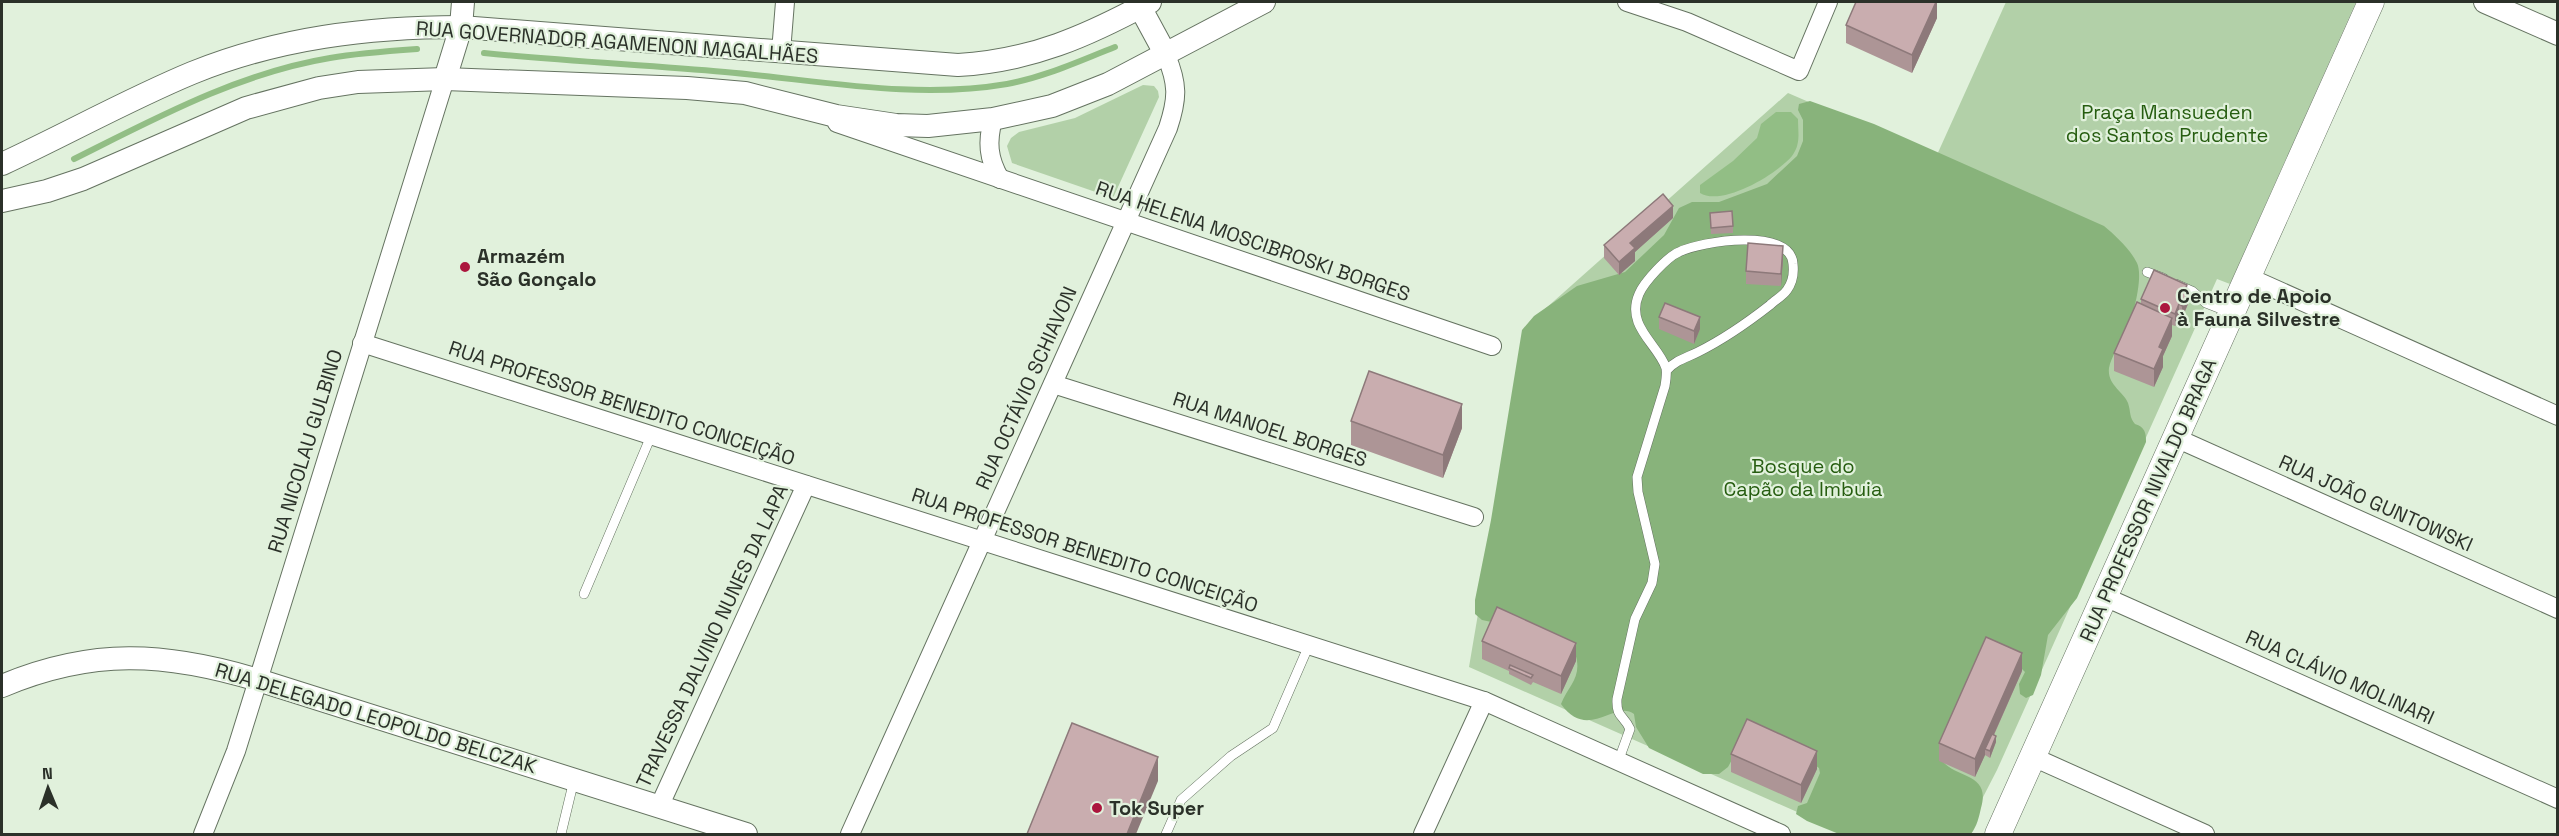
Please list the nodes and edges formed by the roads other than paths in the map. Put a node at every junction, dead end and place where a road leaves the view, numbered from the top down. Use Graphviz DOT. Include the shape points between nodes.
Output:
graph roads {
  1 [pos="463,2"];
  2 [pos="785,2"];
  3 [pos="1264,2"];
  4 [pos="1627,2"];
  5 [pos="1828,2"];
  6 [pos="2371,2"];
  7 [pos="2485,2"];
  8 [pos="1142,3"];
  9 [pos="461,27"];
  10 [pos="2558,34"];
  11 [pos="781,52"];
  12 [pos="1166,55"];
  13 [pos="445,79"];
  14 [pos="758,97"];
  15 [pos="993,119"];
  16 [pos="2,164"];
  17 [pos="1000,179"];
  18 [pos="2,201"];
  19 [pos="1126,221"];
  20 [pos="2148,272"];
  21 [pos="2248,277"];
  22 [pos="2232,313"];
  23 [pos="362,343"];
  24 [pos="1492,346"];
  25 [pos="1667,370"];
  26 [pos="1053,384"];
  27 [pos="2558,416"];
  28 [pos="651,436"];
  29 [pos="2176,438"];
  30 [pos="806,485"];
  31 [pos="1474,517"];
  32 [pos="982,541"];
  33 [pos="584,594"];
  34 [pos="2104,597"];
  35 [pos="2558,609"];
  36 [pos="1310,645"];
  37 [pos="258,680"];
  38 [pos="2,686"];
  39 [pos="1484,701"];
  40 [pos="2032,757"];
  41 [pos="1618,762"];
  42 [pos="574,780"];
  43 [pos="2558,799"];
  44 [pos="659,807"];
  45 [pos="203,834"];
  46 [pos="561,834"];
  47 [pos="746,834"];
  48 [pos="850,834"];
  49 [pos="1166,834"];
  50 [pos="1423,834"];
  51 [pos="1781,834"];
  52 [pos="1998,834"];
  53 [pos="2205,834"];
  1 -- 9 [label="street"];
  2 -- 11 [label="street"];
  3 -- 12 [label="street, RUA GOVERNADOR AGAMENON MAGALHÃES"];
  4 -- 5 [label="street" via="1687,22 1798,71"];
  6 -- 21 [label="main road, RUA PROFESSOR NIVALDO BRAGA"];
  7 -- 10 [label="street"];
  8 -- 11 [label="street, RUA GOVERNADOR AGAMENON MAGALHÃES" via="1060,45 989,63 933,64"];
  8 -- 12 [label="street"];
  9 -- 11 [label="street, RUA GOVERNADOR AGAMENON MAGALHÃES"];
  9 -- 13 [label="street"];
  9 -- 16 [label="street, RUA GOVERNADOR AGAMENON MAGALHÃES" via="327,35 235,57 181,78"];
  12 -- 15 [label="street, RUA GOVERNADOR AGAMENON MAGALHÃES" via="1079,96"];
  12 -- 19 [label="street, RUA OCTÁVIO SCHIAVON" via="1176,83 1173,112"];
  13 -- 14 [label="street, RUA GOVERNADOR AGAMENON MAGALHÃES" via="687,88"];
  13 -- 18 [label="street, RUA GOVERNADOR AGAMENON MAGALHÃES" via="358,82 283,97 214,120 83,179"];
  13 -- 23 [label="street, RUA NICOLAU GULBINO"];
  14 -- 15 [label="street, RUA GOVERNADOR AGAMENON MAGALHÃES" via="836,116 896,125"];
  14 -- 17 [label="street, RUA HELENA MOSCIBROSKI BORGES"];
  15 -- 17 [label="street" via="988,149"];
  17 -- 19 [label="street, RUA HELENA MOSCIBROSKI BORGES"];
  19 -- 24 [label="street, RUA HELENA MOSCIBROSKI BORGES"];
  19 -- 26 [label="street, RUA OCTÁVIO SCHIAVON"];
  20 -- 22 [label="lane"];
  21 -- 22 [label="main road, RUA PROFESSOR NIVALDO BRAGA"];
  21 -- 27 [label="street"];
  22 -- 29 [label="main road, RUA PROFESSOR NIVALDO BRAGA"];
  23 -- 28 [label="street, RUA PROFESSOR BENEDITO CONCEIÇÃO"];
  23 -- 37 [label="street, RUA NICOLAU GULBINO"];
  25 -- 25 [label="lane" via="1676,361 1744,326 1786,291 1793,278 1788,250 1770,241 1699,244 1677,252 1649,279 1638,295 1637,315 1641,329"];
  25 -- 41 [label="lane" via="1637,477 1655,564 1652,583 1635,619 1617,699 1619,717 1630,729"];
  26 -- 31 [label="street, RUA MANOEL BORGES"];
  26 -- 32 [label="street, RUA OCTÁVIO SCHIAVON"];
  28 -- 30 [label="street, RUA PROFESSOR BENEDITO CONCEIÇÃO"];
  28 -- 33 [label="lane"];
  29 -- 34 [label="main road, RUA PROFESSOR NIVALDO BRAGA"];
  29 -- 35 [label="street, RUA JOÃO GUNTOWSKI"];
  30 -- 32 [label="street, RUA PROFESSOR BENEDITO CONCEIÇÃO"];
  30 -- 44 [label="street, TRAVESSA DALVINO NUNES DA LAPA"];
  32 -- 36 [label="street, RUA PROFESSOR BENEDITO CONCEIÇÃO"];
  32 -- 48 [label="street, RUA OCTÁVIO SCHIAVON"];
  34 -- 40 [label="main road, RUA PROFESSOR NIVALDO BRAGA"];
  34 -- 43 [label="street, RUA CLÁVIO MOLINARI"];
  36 -- 39 [label="street, RUA PROFESSOR BENEDITO CONCEIÇÃO"];
  36 -- 49 [label="lane" via="1273,728 1231,756 1181,800"];
  37 -- 38 [label="street, RUA DELEGADO LEOPOLDO BELCZAK" via="191,663 119,658 58,666"];
  37 -- 42 [label="street, RUA DELEGADO LEOPOLDO BELCZAK"];
  37 -- 45 [label="street, RUA NICOLAU GULBINO"];
  39 -- 41 [label="street, RUA PROFESSOR BENEDITO CONCEIÇÃO"];
  39 -- 50 [label="street"];
  40 -- 52 [label="main road, RUA PROFESSOR NIVALDO BRAGA"];
  40 -- 53 [label="street"];
  41 -- 51 [label="street, RUA PROFESSOR BENEDITO CONCEIÇÃO"];
  42 -- 44 [label="street, RUA DELEGADO LEOPOLDO BELCZAK"];
  42 -- 46 [label="lane"];
  44 -- 47 [label="street, RUA DELEGADO LEOPOLDO BELCZAK" via="699,823"];
}
